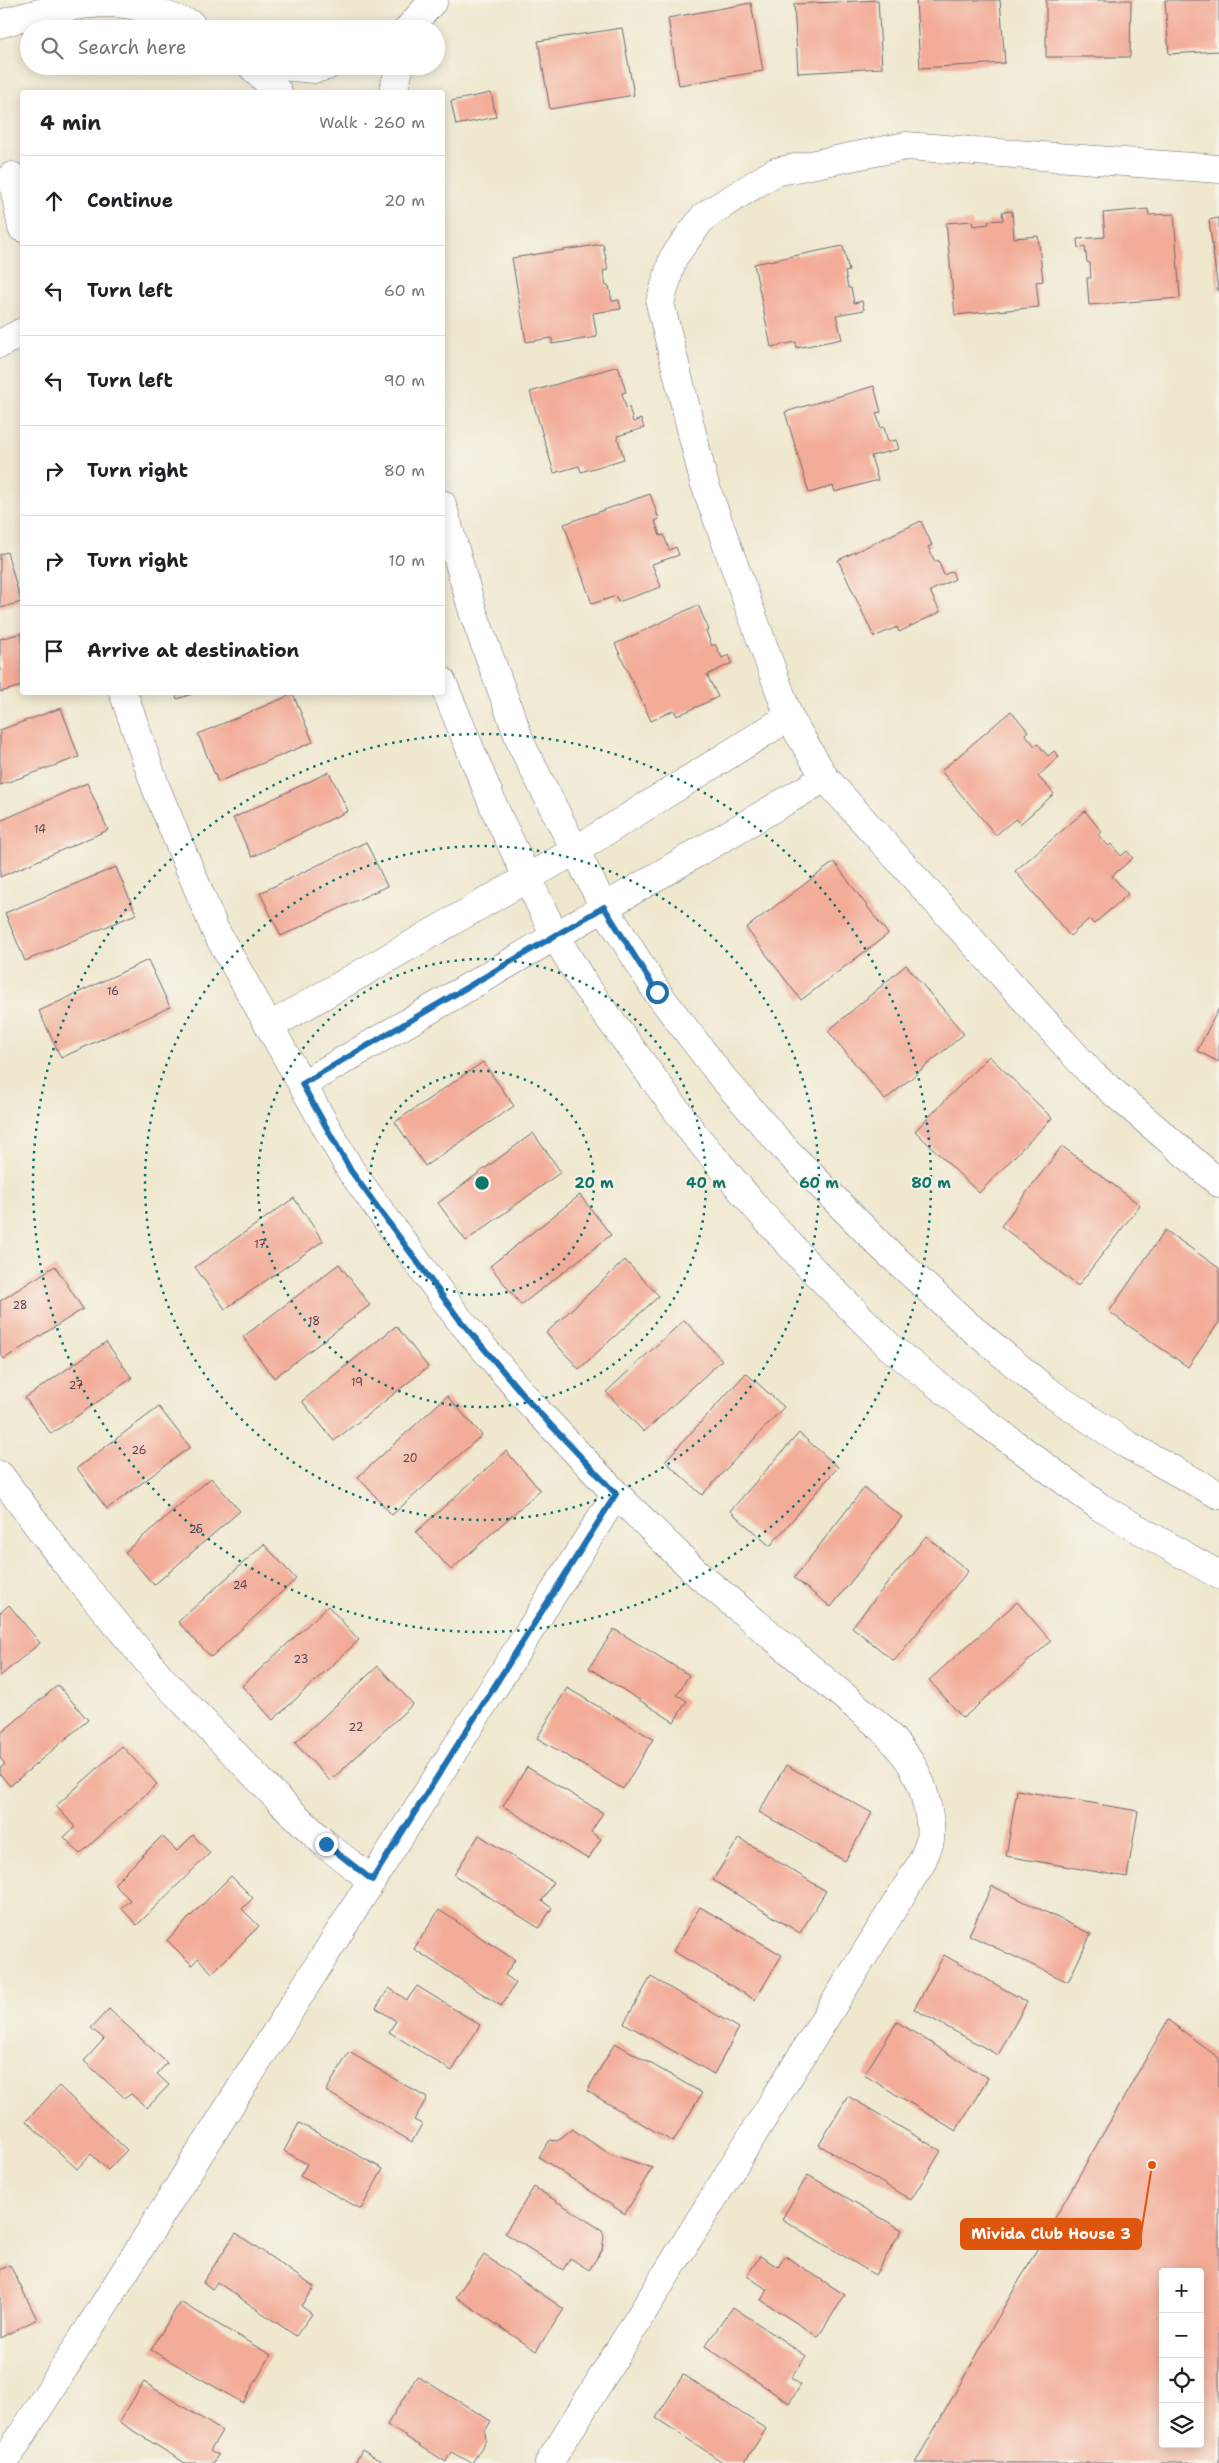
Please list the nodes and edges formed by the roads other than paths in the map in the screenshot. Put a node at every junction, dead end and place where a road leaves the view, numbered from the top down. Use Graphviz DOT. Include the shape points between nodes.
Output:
graph roads {
  1 [pos="172,0"];
  2 [pos="175,20"];
  3 [pos="189,20"];
  4 [pos="0,24"];
  5 [pos="260,75"];
  6 [pos="398,75"];
  7 [pos="276,90"];
  8 [pos="394,90"];
  9 [pos="1219,170"];
  10 [pos="12,176"];
  11 [pos="20,218"];
  12 [pos="20,333"];
  13 [pos="0,344"];
  14 [pos="445,514"];
  15 [pos="445,688"];
  16 [pos="124,695"];
  17 [pos="789,718"];
  18 [pos="825,778"];
  19 [pos="576,850"];
  20 [pos="526,878"];
  21 [pos="604,907"];
  22 [pos="555,936"];
  23 [pos="270,1026"];
  24 [pos="302,1084"];
  25 [pos="1219,1183"];
  26 [pos="0,1475"];
  27 [pos="616,1494"];
  28 [pos="1219,1495"];
  29 [pos="8,1503"];
  30 [pos="1219,1575"];
  31 [pos="372,1880"];
  32 [pos="4,2463"];
  33 [pos="549,2463"];
  1 -- 3 [label="street"];
  2 -- 4 [label="street" via="126,4 98,3"];
  5 -- 7 [label="street"];
  6 -- 8 [label="street"];
  9 -- 17 [label="street" via="906,146 775,172 704,216 673,258 660,303 704,482"];
  10 -- 11 [label="street"];
  12 -- 13 [label="street"];
  14 -- 19 [label="street" via="473,612 522,746"];
  15 -- 20 [label="street"];
  16 -- 23 [label="street" via="156,788 215,930"];
  17 -- 18 [label="street"];
  17 -- 19 [label="street"];
  18 -- 21 [label="street"];
  18 -- 25 [label="street" via="1091,1073"];
  19 -- 20 [label="street"];
  19 -- 21 [label="street"];
  20 -- 22 [label="street"];
  20 -- 23 [label="street"];
  21 -- 22 [label="street"];
  21 -- 28 [label="street" via="657,992 722,1076 784,1148 884,1248 969,1326 1046,1390 1128,1445"];
  22 -- 24 [label="street"];
  22 -- 30 [label="street" via="584,984 694,1134 811,1268 890,1346 978,1417 1100,1506"];
  23 -- 24 [label="street"];
  24 -- 27 [label="street" via="351,1171 459,1319 530,1403"];
  26 -- 29 [label="street"];
  27 -- 31 [label="street"];
  27 -- 33 [label="street" via="700,1576 882,1728 904,1752 918,1771 924,1791 930,1819 930,1841 905,1892"];
  29 -- 31 [label="street" via="64,1561 163,1680 276,1798 326,1844"];
  31 -- 32 [label="street"];
}
